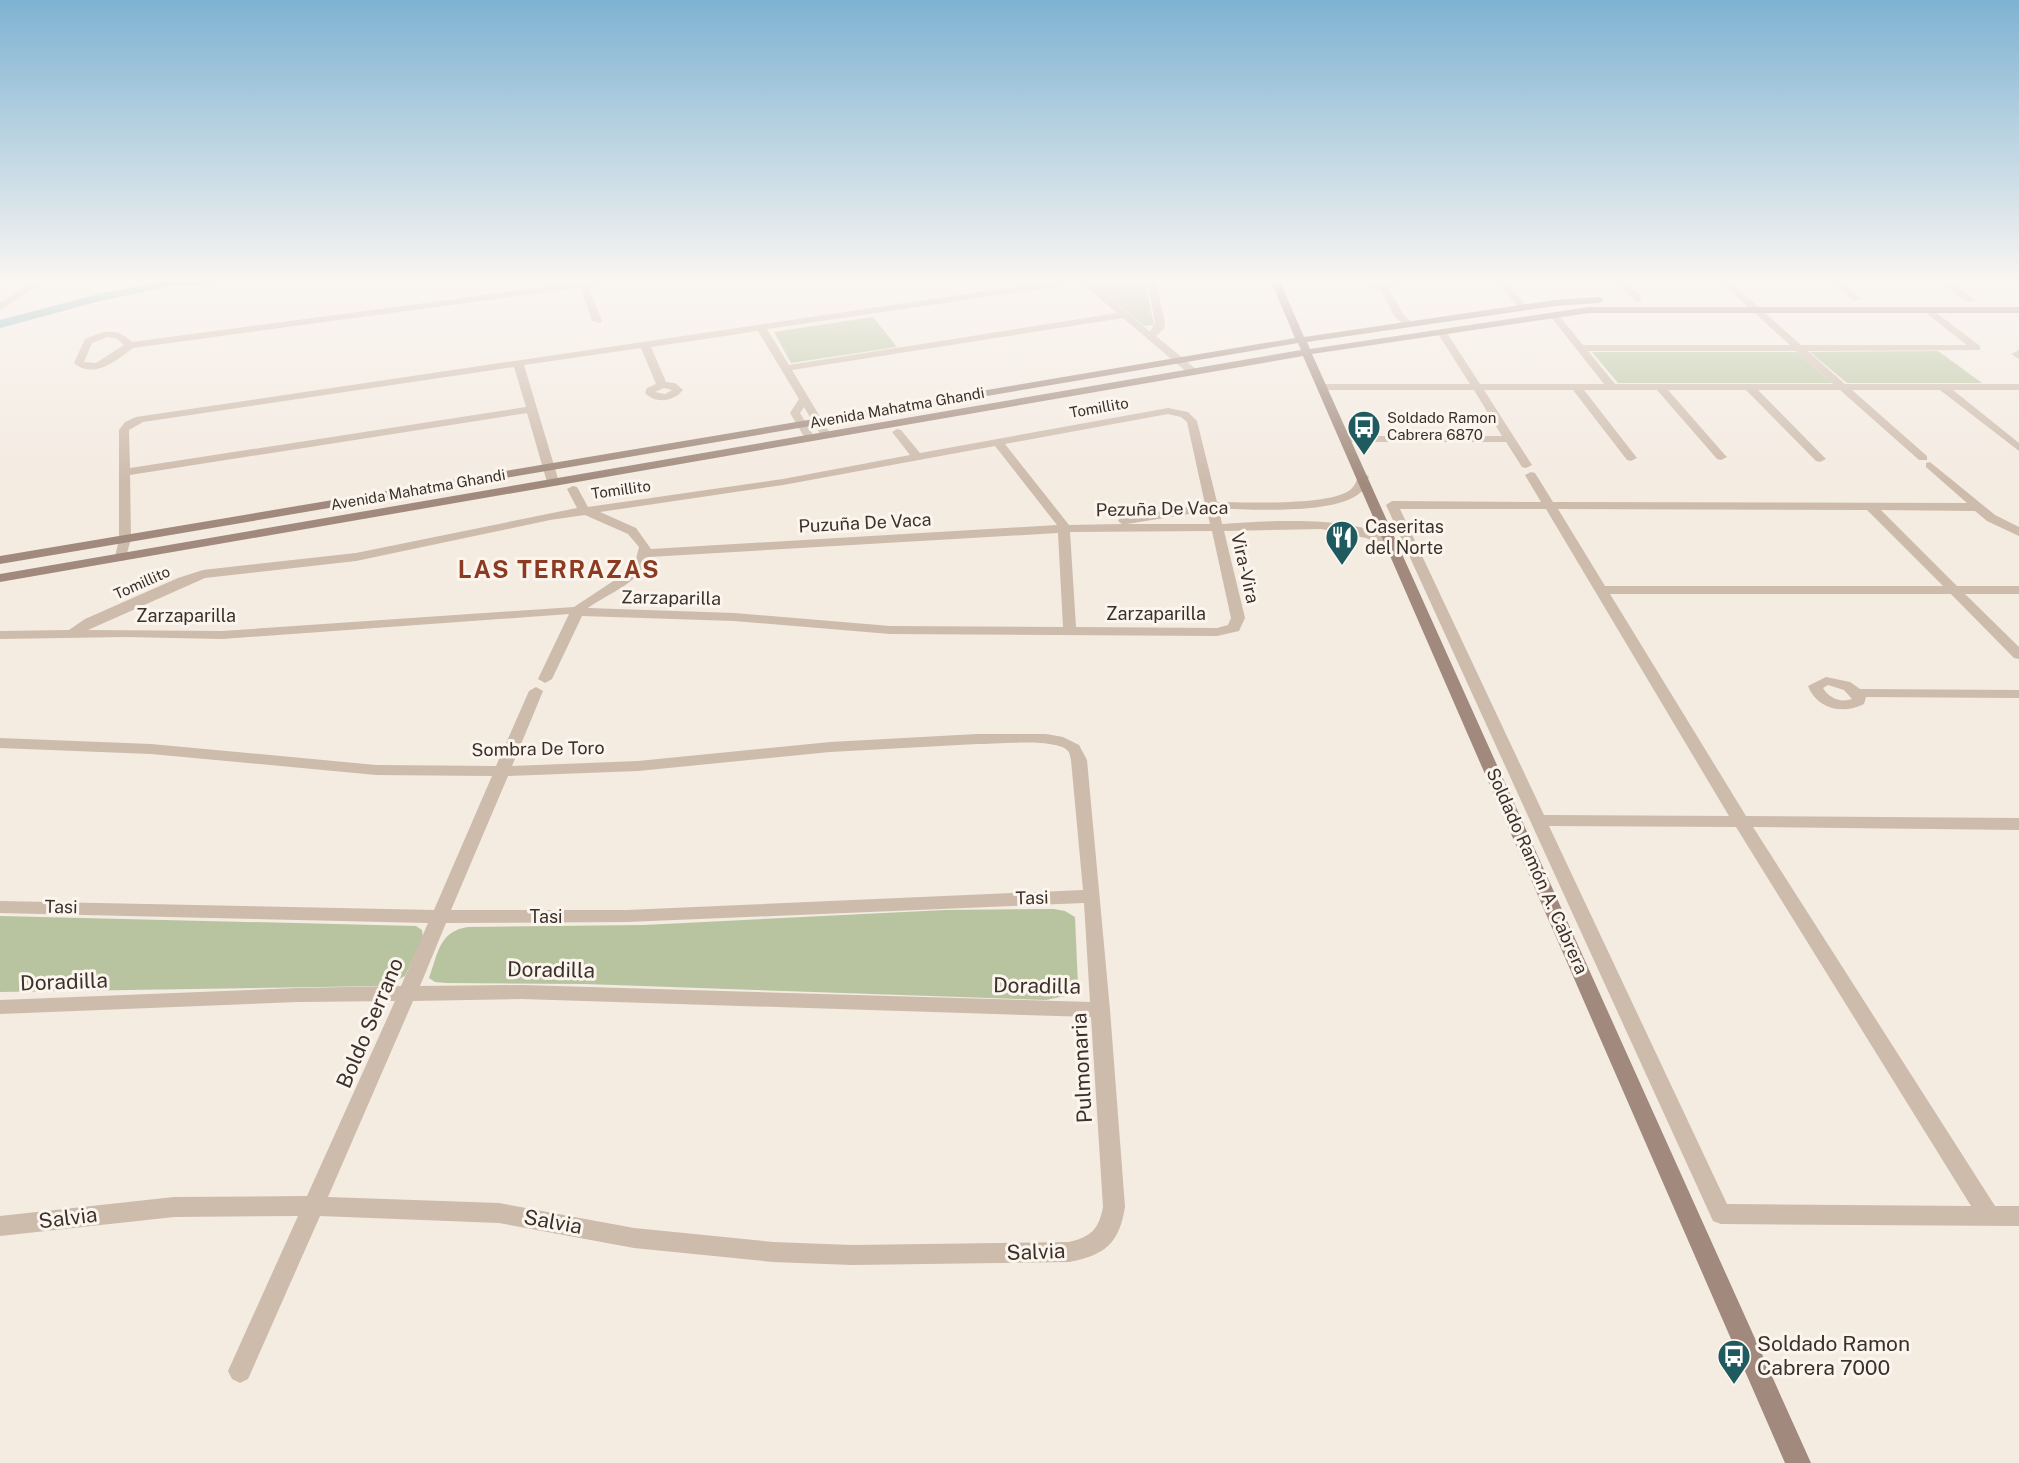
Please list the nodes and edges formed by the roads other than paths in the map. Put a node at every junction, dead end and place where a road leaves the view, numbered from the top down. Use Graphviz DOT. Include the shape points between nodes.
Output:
graph roads {
  1 [pos="85,347"];
  2 [pos="127,347"];
  3 [pos="629,347"];
  4 [pos="646,347"];
  5 [pos="773,347"];
  6 [pos="918,347"];
  7 [pos="1165,347"];
  8 [pos="1260,347"];
  9 [pos="1305,347"];
  10 [pos="1339,347"];
  11 [pos="1451,347"];
  12 [pos="1976,347"];
  13 [pos="1581,348"];
  14 [pos="1800,348"];
  15 [pos="1307,352"];
  16 [pos="1182,361"];
  17 [pos="518,363"];
  18 [pos="786,368"];
  19 [pos="1193,372"];
  20 [pos="662,386"];
  21 [pos="1324,387"];
  22 [pos="1476,387"];
  23 [pos="1576,387"];
  24 [pos="1612,387"];
  25 [pos="1749,387"];
  26 [pos="1844,387"];
  27 [pos="1943,387"];
  28 [pos="2019,387"];
  29 [pos="1661,388"];
  30 [pos="804,400"];
  31 [pos="531,409"];
  32 [pos="1184,414"];
  33 [pos="818,423"];
  34 [pos="802,425"];
  35 [pos="897,432"];
  36 [pos="826,435"];
  37 [pos="810,438"];
  38 [pos="1509,438"];
  39 [pos="1347,439"];
  40 [pos="996,441"];
  41 [pos="2019,448"];
  42 [pos="917,457"];
  43 [pos="1721,457"];
  44 [pos="1631,458"];
  45 [pos="1820,459"];
  46 [pos="548,468"];
  47 [pos="126,472"];
  48 [pos="1363,477"];
  49 [pos="553,482"];
  50 [pos="573,489"];
  51 [pos="1549,505"];
  52 [pos="1213,506"];
  53 [pos="1290,506"];
  54 [pos="1870,506"];
  55 [pos="1978,507"];
  56 [pos="584,510"];
  57 [pos="1297,524"];
  58 [pos="1086,528"];
  59 [pos="1218,528"];
  60 [pos="1064,529"];
  61 [pos="2019,532"];
  62 [pos="125,540"];
  63 [pos="1394,546"];
  64 [pos="645,553"];
  65 [pos="121,557"];
  66 [pos="0,560"];
  67 [pos="0,578"];
  68 [pos="1601,590"];
  69 [pos="1953,590"];
  70 [pos="2019,590"];
  71 [pos="577,611"];
  72 [pos="1234,628"];
  73 [pos="1070,632"];
  74 [pos="73,633"];
  75 [pos="0,635"];
  76 [pos="2019,655"];
  77 [pos="1856,693"];
  78 [pos="2019,694"];
  79 [pos="0,743"];
  80 [pos="1074,748"];
  81 [pos="501,771"];
  82 [pos="1538,820"];
  83 [pos="1741,822"];
  84 [pos="2019,824"];
  85 [pos="1092,896"];
  86 [pos="0,907"];
  87 [pos="439,917"];
  88 [pos="408,992"];
  89 [pos="0,1006"];
  90 [pos="1101,1010"];
  91 [pos="315,1206"];
  92 [pos="1989,1216"];
  93 [pos="2019,1216"];
  94 [pos="0,1226"];
  95 [pos="1103,1240"];
  96 [pos="240,1371"];
  97 [pos="1798,1463"];
  1 -- 2 [label="street" via="79,363 87,367 102,364"];
  3 -- 17 [label="street"];
  4 -- 20 [label="street"];
  5 -- 18 [label="street"];
  6 -- 18 [label="street"];
  7 -- 16 [label="street"];
  8 -- 16 [label="main road, Avenida Mahatma Ghandi"];
  9 -- 15 [label="main road, Soldado Ramón A. Cabrera"];
  10 -- 15 [label="main road, Avenida Mahatma Ghandi"];
  11 -- 22 [label="street"];
  12 -- 14 [label="street"];
  13 -- 14 [label="street"];
  13 -- 24 [label="street"];
  14 -- 26 [label="street"];
  15 -- 19 [label="main road, Avenida Mahatma Ghandi"];
  15 -- 21 [label="main road, Soldado Ramón A. Cabrera"];
  16 -- 19 [label="street"];
  16 -- 33 [label="main road, Avenida Mahatma Ghandi"];
  17 -- 31 [label="street"];
  17 -- 47 [label="street" via="140,419 124,430"];
  18 -- 30 [label="street"];
  19 -- 36 [label="main road, Avenida Mahatma Ghandi"];
  21 -- 22 [label="street"];
  21 -- 39 [label="main road, Soldado Ramón A. Cabrera"];
  22 -- 23 [label="street"];
  22 -- 38 [label="street"];
  23 -- 24 [label="street"];
  23 -- 44 [label="street"];
  24 -- 29 [label="street"];
  25 -- 26 [label="street"];
  25 -- 29 [label="street"];
  25 -- 45 [label="street"];
  26 -- 27 [label="street"];
  26 -- 55 [label="street"];
  27 -- 28 [label="street"];
  27 -- 41 [label="street"];
  29 -- 43 [label="street"];
  30 -- 33 [label="street"];
  30 -- 34 [label="street" via="795,410"];
  31 -- 46 [label="street"];
  31 -- 47 [label="street"];
  32 -- 40 [label="street, Tomillito" via="1158,412"];
  32 -- 52 [label="street, Vira-Vira" via="1192,422"];
  33 -- 34 [label="main road, Avenida Mahatma Ghandi"];
  33 -- 36 [label="street"];
  34 -- 37 [label="street"];
  34 -- 46 [label="main road, Avenida Mahatma Ghandi"];
  35 -- 42 [label="street"];
  36 -- 37 [label="main road, Avenida Mahatma Ghandi"];
  37 -- 49 [label="main road, Avenida Mahatma Ghandi"];
  38 -- 39 [label="street"];
  38 -- 51 [label="street"];
  39 -- 48 [label="main road, Soldado Ramón A. Cabrera"];
  40 -- 42 [label="street, Tomillito"];
  40 -- 60 [label="street"];
  42 -- 56 [label="street, Tomillito" via="760,486"];
  46 -- 49 [label="street"];
  46 -- 62 [label="main road, Avenida Mahatma Ghandi"];
  47 -- 62 [label="street"];
  48 -- 53 [label="street" via="1358,489 1336,501"];
  48 -- 63 [label="main road, Soldado Ramón A. Cabrera"];
  49 -- 65 [label="main road, Avenida Mahatma Ghandi"];
  50 -- 56 [label="street"];
  51 -- 54 [label="street"];
  51 -- 68 [label="street"];
  51 -- 82 [label="street" via="1392,505"];
  52 -- 53 [label="street, Pezuña De Vaca"];
  52 -- 58 [label="street, Pezuña De Vaca"];
  52 -- 59 [label="street, Vira-Vira"];
  53 -- 57 [label="street"];
  54 -- 55 [label="street"];
  54 -- 69 [label="street"];
  55 -- 61 [label="street" via="2000,524"];
  56 -- 64 [label="street" via="632,531 645,547"];
  56 -- 74 [label="street, Tomillito" via="356,557 202,574"];
  57 -- 59 [label="street, Pezuña De Vaca"];
  57 -- 63 [label="street" via="1349,529"];
  58 -- 59 [label="street, Pezuña De Vaca"];
  58 -- 60 [label="street, Puzuña De Vaca"];
  59 -- 72 [label="street, Vira-Vira" via="1238,618"];
  60 -- 64 [label="street, Puzuña De Vaca"];
  60 -- 73 [label="street"];
  62 -- 65 [label="street"];
  62 -- 66 [label="main road, Avenida Mahatma Ghandi"];
  63 -- 97 [label="main road, Soldado Ramón A. Cabrera"];
  64 -- 71 [label="street, Boldo Serrano" via="635,572"];
  65 -- 67 [label="main road, Avenida Mahatma Ghandi"];
  68 -- 69 [label="street"];
  68 -- 83 [label="street"];
  69 -- 70 [label="street"];
  69 -- 76 [label="street"];
  71 -- 73 [label="street, Zarzaparilla" via="734,617 866,630"];
  71 -- 74 [label="street, Zarzaparilla" via="222,635"];
  71 -- 81 [label="street, Boldo Serrano"];
  72 -- 73 [label="street, Zarzaparilla" via="1217,632"];
  74 -- 75 [label="street, Zarzaparilla"];
  77 -- 78 [label="street"];
  79 -- 81 [label="street, Sombra De Toro" via="151,749 376,770"];
  80 -- 81 [label="street, Sombra De Toro" via="1046,739 953,740 831,747 638,766"];
  80 -- 85 [label="street, Pulmonaria" via="1079,760"];
  81 -- 87 [label="street, Boldo Serrano"];
  82 -- 83 [label="street"];
  82 -- 92 [label="street" via="1721,1214"];
  83 -- 84 [label="street"];
  83 -- 92 [label="street"];
  85 -- 87 [label="street, Tasi" via="627,916"];
  85 -- 90 [label="street, Pulmonaria"];
  86 -- 87 [label="street, Tasi"];
  87 -- 88 [label="street, Boldo Serrano"];
  88 -- 89 [label="street, Doradilla"];
  88 -- 90 [label="street, Doradilla"];
  88 -- 91 [label="street, Boldo Serrano"];
  90 -- 95 [label="street, Pulmonaria" via="1114,1207 1112,1224"];
  91 -- 94 [label="street, Salvia" via="174,1207"];
  91 -- 95 [label="street, Salvia" via="500,1213 634,1238 852,1256 1069,1252 1088,1249"];
  91 -- 96 [label="street, Boldo Serrano"];
  92 -- 93 [label="street"];
}
